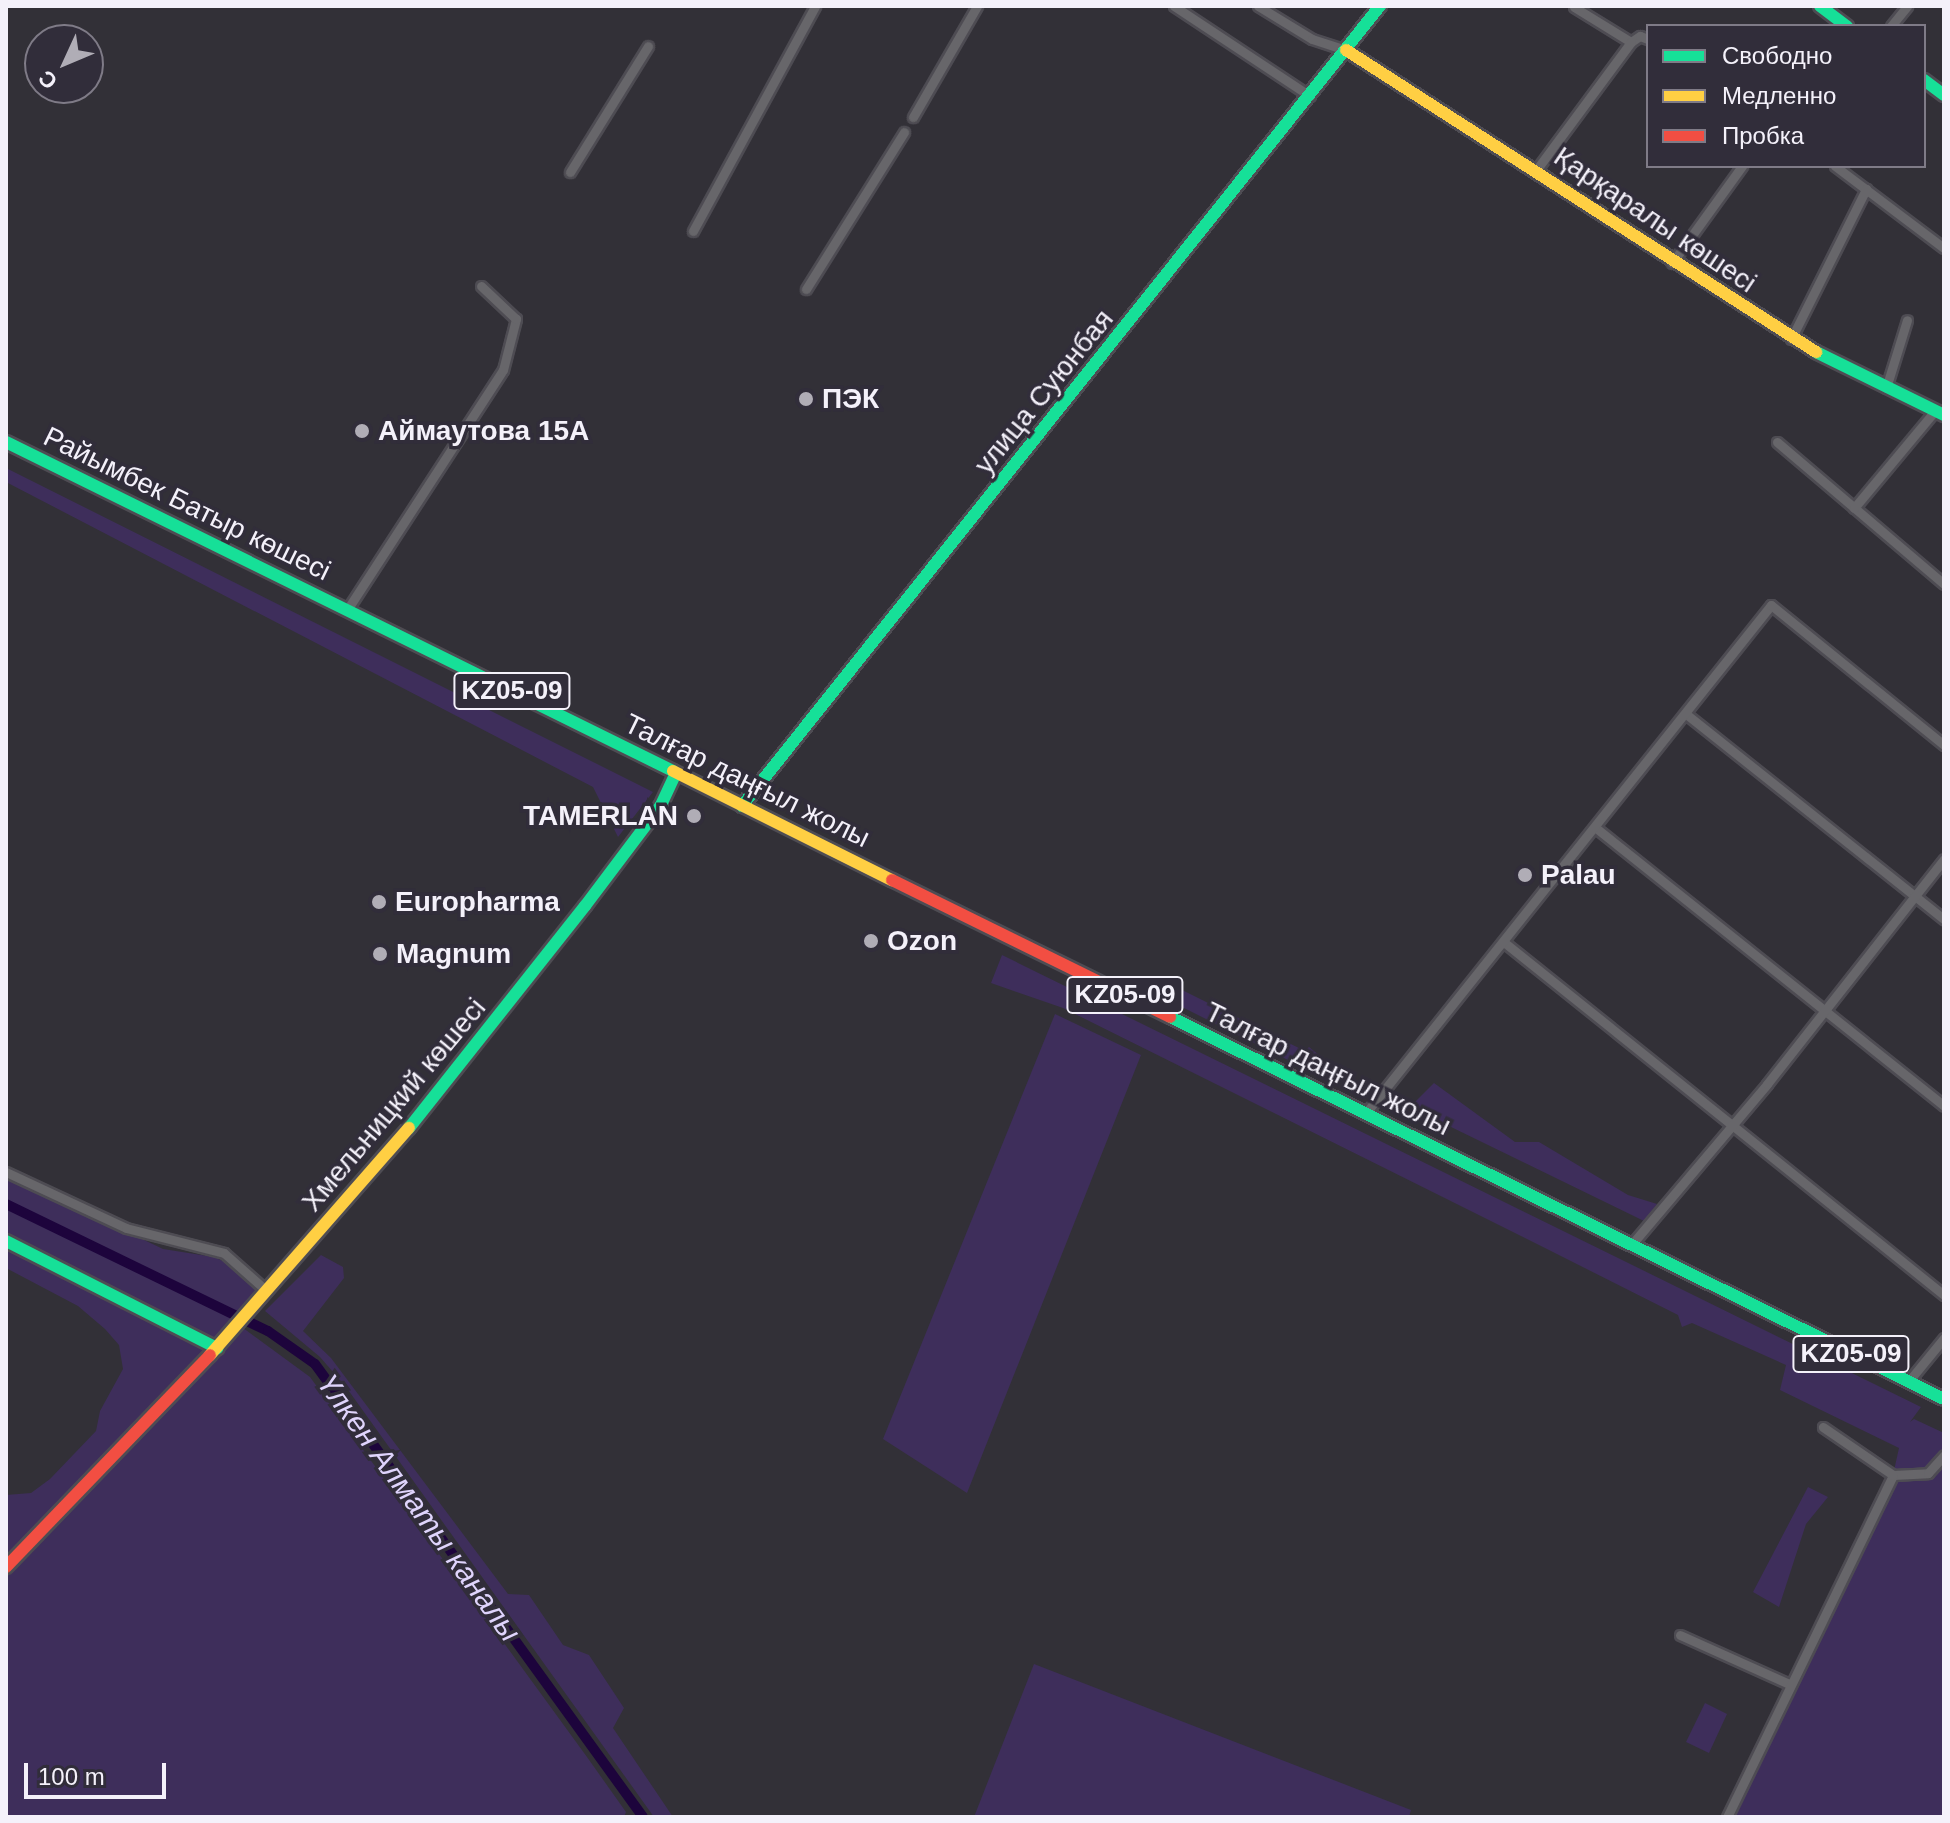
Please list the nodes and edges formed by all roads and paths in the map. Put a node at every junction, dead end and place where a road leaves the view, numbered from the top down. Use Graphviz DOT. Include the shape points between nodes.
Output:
graph roads {
  1 [pos="815,6"];
  2 [pos="977,6"];
  3 [pos="1174,6"];
  4 [pos="1258,6"];
  5 [pos="1380,6"];
  6 [pos="1820,6"];
  7 [pos="1907,6"];
  8 [pos="1574,7"];
  9 [pos="1844,24"];
  10 [pos="1893,24"];
  11 [pos="1646,38"];
  12 [pos="1631,42"];
  13 [pos="648,46"];
  14 [pos="1346,50"];
  15 [pos="1310,96"];
  16 [pos="913,117"];
  17 [pos="904,132"];
  18 [pos="1741,168"];
  19 [pos="1838,168"];
  20 [pos="1537,169"];
  21 [pos="570,172"];
  22 [pos="1866,189"];
  23 [pos="693,231"];
  24 [pos="1944,248"];
  25 [pos="1672,263"];
  26 [pos="481,286"];
  27 [pos="806,289"];
  28 [pos="1907,320"];
  29 [pos="1791,339"];
  30 [pos="1886,388"];
  31 [pos="1939,414"];
  32 [pos="6,442"];
  33 [pos="1777,442"];
  34 [pos="1854,508"];
  35 [pos="1944,584"];
  36 [pos="347,610"];
  37 [pos="1686,714"];
  38 [pos="1944,745"];
  39 [pos="676,773"];
  40 [pos="742,806"];
  41 [pos="1596,828"];
  42 [pos="1944,859"];
  43 [pos="1915,897"];
  44 [pos="1944,919"];
  45 [pos="1505,943"];
  46 [pos="1825,1010"];
  47 [pos="1944,1106"];
  48 [pos="1365,1114"];
  49 [pos="1733,1126"];
  50 [pos="6,1172"];
  51 [pos="6,1241"];
  52 [pos="1632,1244"];
  53 [pos="267,1291"];
  54 [pos="1944,1295"];
  55 [pos="1944,1338"];
  56 [pos="217,1348"];
  57 [pos="1908,1382"];
  58 [pos="1944,1399"];
  59 [pos="1823,1427"];
  60 [pos="1944,1455"];
  61 [pos="1893,1475"];
  62 [pos="6,1567"];
  63 [pos="1680,1635"];
  64 [pos="1789,1684"];
  65 [pos="1727,1817"];
  1 -- 23 [label="street"];
  2 -- 16 [label="street"];
  3 -- 15 [label="street"];
  4 -- 14 [label="street" via="1312,39"];
  5 -- 14 [label="street, улица Суюнбая"];
  6 -- 9 [label="street"];
  7 -- 10 [label="street"];
  8 -- 12 [label="street"];
  11 -- 12 [label="street"];
  12 -- 20 [label="street"];
  13 -- 21 [label="street"];
  14 -- 15 [label="street, улица Суюнбая"];
  14 -- 20 [label="street, Қарқаралы көшесі"];
  15 -- 40 [label="street, улица Суюнбая"];
  17 -- 27 [label="street"];
  18 -- 25 [label="street"];
  19 -- 22 [label="street"];
  20 -- 25 [label="street, Қарқаралы көшесі"];
  22 -- 24 [label="street"];
  22 -- 29 [label="street"];
  25 -- 29 [label="street, Қарқаралы көшесі"];
  26 -- 36 [label="street" via="514,313 516,327 503,370"];
  28 -- 30 [label="street"];
  29 -- 30 [label="street, Қарқаралы көшесі"];
  30 -- 31 [label="street, Қарқаралы көшесі"];
  31 -- 34 [label="street"];
  32 -- 36 [label="street, Райымбек Батыр көшесі / KZ05-09"];
  33 -- 34 [label="street"];
  34 -- 35 [label="street"];
  36 -- 39 [label="street, Талғар даңғыл жолы / KZ05-09"];
  37 -- 38 [label="street" via="1771,605"];
  37 -- 41 [label="street"];
  37 -- 43 [label="street"];
  39 -- 40 [label="street, Талғар даңғыл жолы / KZ05-09"];
  39 -- 53 [label="street, Хмельницкий көшесі" via="661,805 595,894 437,1095"];
  40 -- 48 [label="street, Талғар даңғыл жолы / KZ05-09"];
  41 -- 45 [label="street"];
  41 -- 46 [label="street"];
  42 -- 43 [label="street"];
  43 -- 44 [label="street"];
  43 -- 46 [label="street"];
  45 -- 48 [label="street"];
  45 -- 49 [label="street"];
  46 -- 47 [label="street"];
  46 -- 49 [label="street"];
  48 -- 52 [label="street, Талғар даңғыл жолы / KZ05-09"];
  49 -- 52 [label="street"];
  49 -- 54 [label="street"];
  50 -- 53 [label="street" via="126,1228 224,1253"];
  51 -- 56 [label="street"];
  52 -- 57 [label="street, Талғар даңғыл жолы / KZ05-09"];
  53 -- 56 [label="street, Хмельницкий көшесі"];
  55 -- 57 [label="street"];
  56 -- 62 [label="street"];
  57 -- 58 [label="street, Талғар даңғыл жолы / KZ05-09"];
  59 -- 61 [label="street"];
  60 -- 61 [label="street" via="1928,1473"];
  61 -- 64 [label="street"];
  63 -- 64 [label="street"];
  64 -- 65 [label="street"];
}
